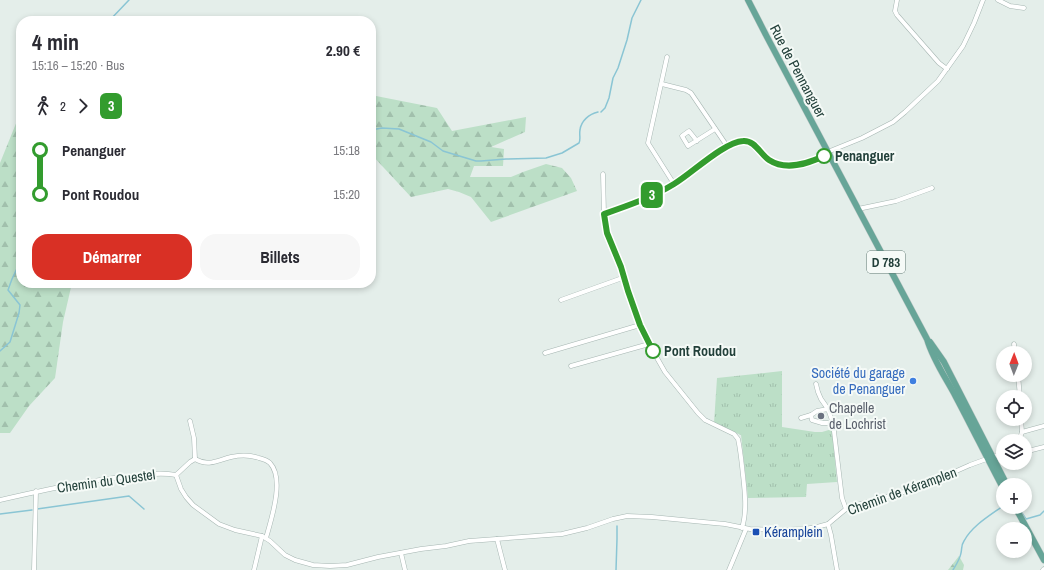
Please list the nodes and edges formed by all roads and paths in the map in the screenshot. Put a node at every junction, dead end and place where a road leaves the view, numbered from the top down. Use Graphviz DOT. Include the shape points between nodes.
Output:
graph roads {
  1 [pos="748,0"];
  2 [pos="898,0"];
  3 [pos="983,0"];
  4 [pos="998,0"];
  5 [pos="1024,8"];
  6 [pos="668,57"];
  7 [pos="947,69"];
  8 [pos="662,84"];
  9 [pos="716,129"];
  10 [pos="696,141"];
  11 [pos="727,146"];
  12 [pos="828,153"];
  13 [pos="603,174"];
  14 [pos="674,184"];
  15 [pos="932,188"];
  16 [pos="858,209"];
  17 [pos="604,214"];
  18 [pos="625,277"];
  19 [pos="561,300"];
  20 [pos="640,325"];
  21 [pos="649,344"];
  22 [pos="545,353"];
  23 [pos="570,366"];
  24 [pos="816,384"];
  25 [pos="828,409"];
  26 [pos="811,415"];
  27 [pos="801,418"];
  28 [pos="190,421"];
  29 [pos="833,423"];
  30 [pos="1022,426"];
  31 [pos="1044,426"];
  32 [pos="1022,432"];
  33 [pos="1044,447"];
  34 [pos="1032,450"];
  35 [pos="996,456"];
  36 [pos="990,458"];
  37 [pos="195,459"];
  38 [pos="176,475"];
  39 [pos="999,478"];
  40 [pos="1003,478"];
  41 [pos="36,491"];
  42 [pos="0,500"];
  43 [pos="846,509"];
  44 [pos="1019,514"];
  45 [pos="828,524"];
  46 [pos="744,528"];
  47 [pos="264,537"];
  48 [pos="497,539"];
  49 [pos="435,544"];
  50 [pos="431,547"];
  51 [pos="401,553"];
  52 [pos="1044,560"];
  53 [pos="34,570"];
  54 [pos="254,570"];
  55 [pos="405,570"];
  56 [pos="505,570"];
  57 [pos="729,570"];
  58 [pos="837,570"];
  1 -- 12 [label="main road, Rue de Pennanguer / D 783"];
  2 -- 7 [label="street" via="895,11 897,15"];
  3 -- 7 [label="street" via="963,46"];
  4 -- 5 [label="street" via="1010,6"];
  6 -- 8 [label="street"];
  7 -- 12 [label="street" via="938,81 893,122"];
  8 -- 9 [label="street" via="691,93"];
  8 -- 14 [label="street" via="648,144"];
  9 -- 10 [label="street"];
  9 -- 11 [label="street"];
  11 -- 12 [label="street" via="744,140 752,143 768,159 788,166 820,158"];
  11 -- 14 [label="street"];
  12 -- 16 [label="main road, D 783"];
  13 -- 17 [label="street"];
  14 -- 17 [label="street"];
  15 -- 16 [label="street" via="896,201"];
  16 -- 36 [label="main road, D 783" via="927,339 944,362"];
  17 -- 18 [label="street" via="607,233"];
  18 -- 19 [label="street"];
  18 -- 20 [label="street"];
  20 -- 21 [label="street"];
  20 -- 22 [label="street"];
  21 -- 23 [label="street"];
  21 -- 46 [label="street" via="665,372 698,413 705,420 738,438 744,481"];
  24 -- 25 [label="street"];
  25 -- 26 [label="street"];
  25 -- 29 [label="street"];
  26 -- 27 [label="street"];
  26 -- 29 [label="street" via="812,420"];
  28 -- 37 [label="street"];
  29 -- 43 [label="street" via="842,498"];
  30 -- 32 [label="street"];
  31 -- 32 [label="street"];
  33 -- 34 [label="street"];
  35 -- 36 [label="street, Chemin de Kéramplen"];
  36 -- 39 [label="main road, D 783"];
  36 -- 40 [label="main road, D 783"];
  36 -- 43 [label="street, Chemin de Kéramplen" via="918,488"];
  37 -- 38 [label="street, Chemin du Questel"];
  37 -- 47 [label="street" via="208,463 229,457 247,456 269,462 276,478 276,491 274,508"];
  38 -- 41 [label="street, Chemin du Questel" via="166,473 122,477"];
  38 -- 47 [label="street, Chemin du Questel" via="186,497 209,517 224,526"];
  41 -- 42 [label="street, Chemin du Questel"];
  41 -- 53 [label="street"];
  43 -- 45 [label="street, Chemin de Kéramplen"];
  44 -- 52 [label="main road"];
  45 -- 46 [label="street, Chemin de Kéramplen" via="793,530"];
  45 -- 58 [label="street"];
  46 -- 48 [label="street, Chemin de Kéramplen" via="636,516 620,517 562,534"];
  46 -- 57 [label="street"];
  47 -- 51 [label="street, Chemin du Questel" via="290,558 313,565 347,565"];
  47 -- 54 [label="street"];
  48 -- 50 [label="street, Chemin du Questel"];
  48 -- 56 [label="street"];
  49 -- 50 [label="street"];
  50 -- 51 [label="street, Chemin du Questel"];
  51 -- 55 [label="street"];
}
